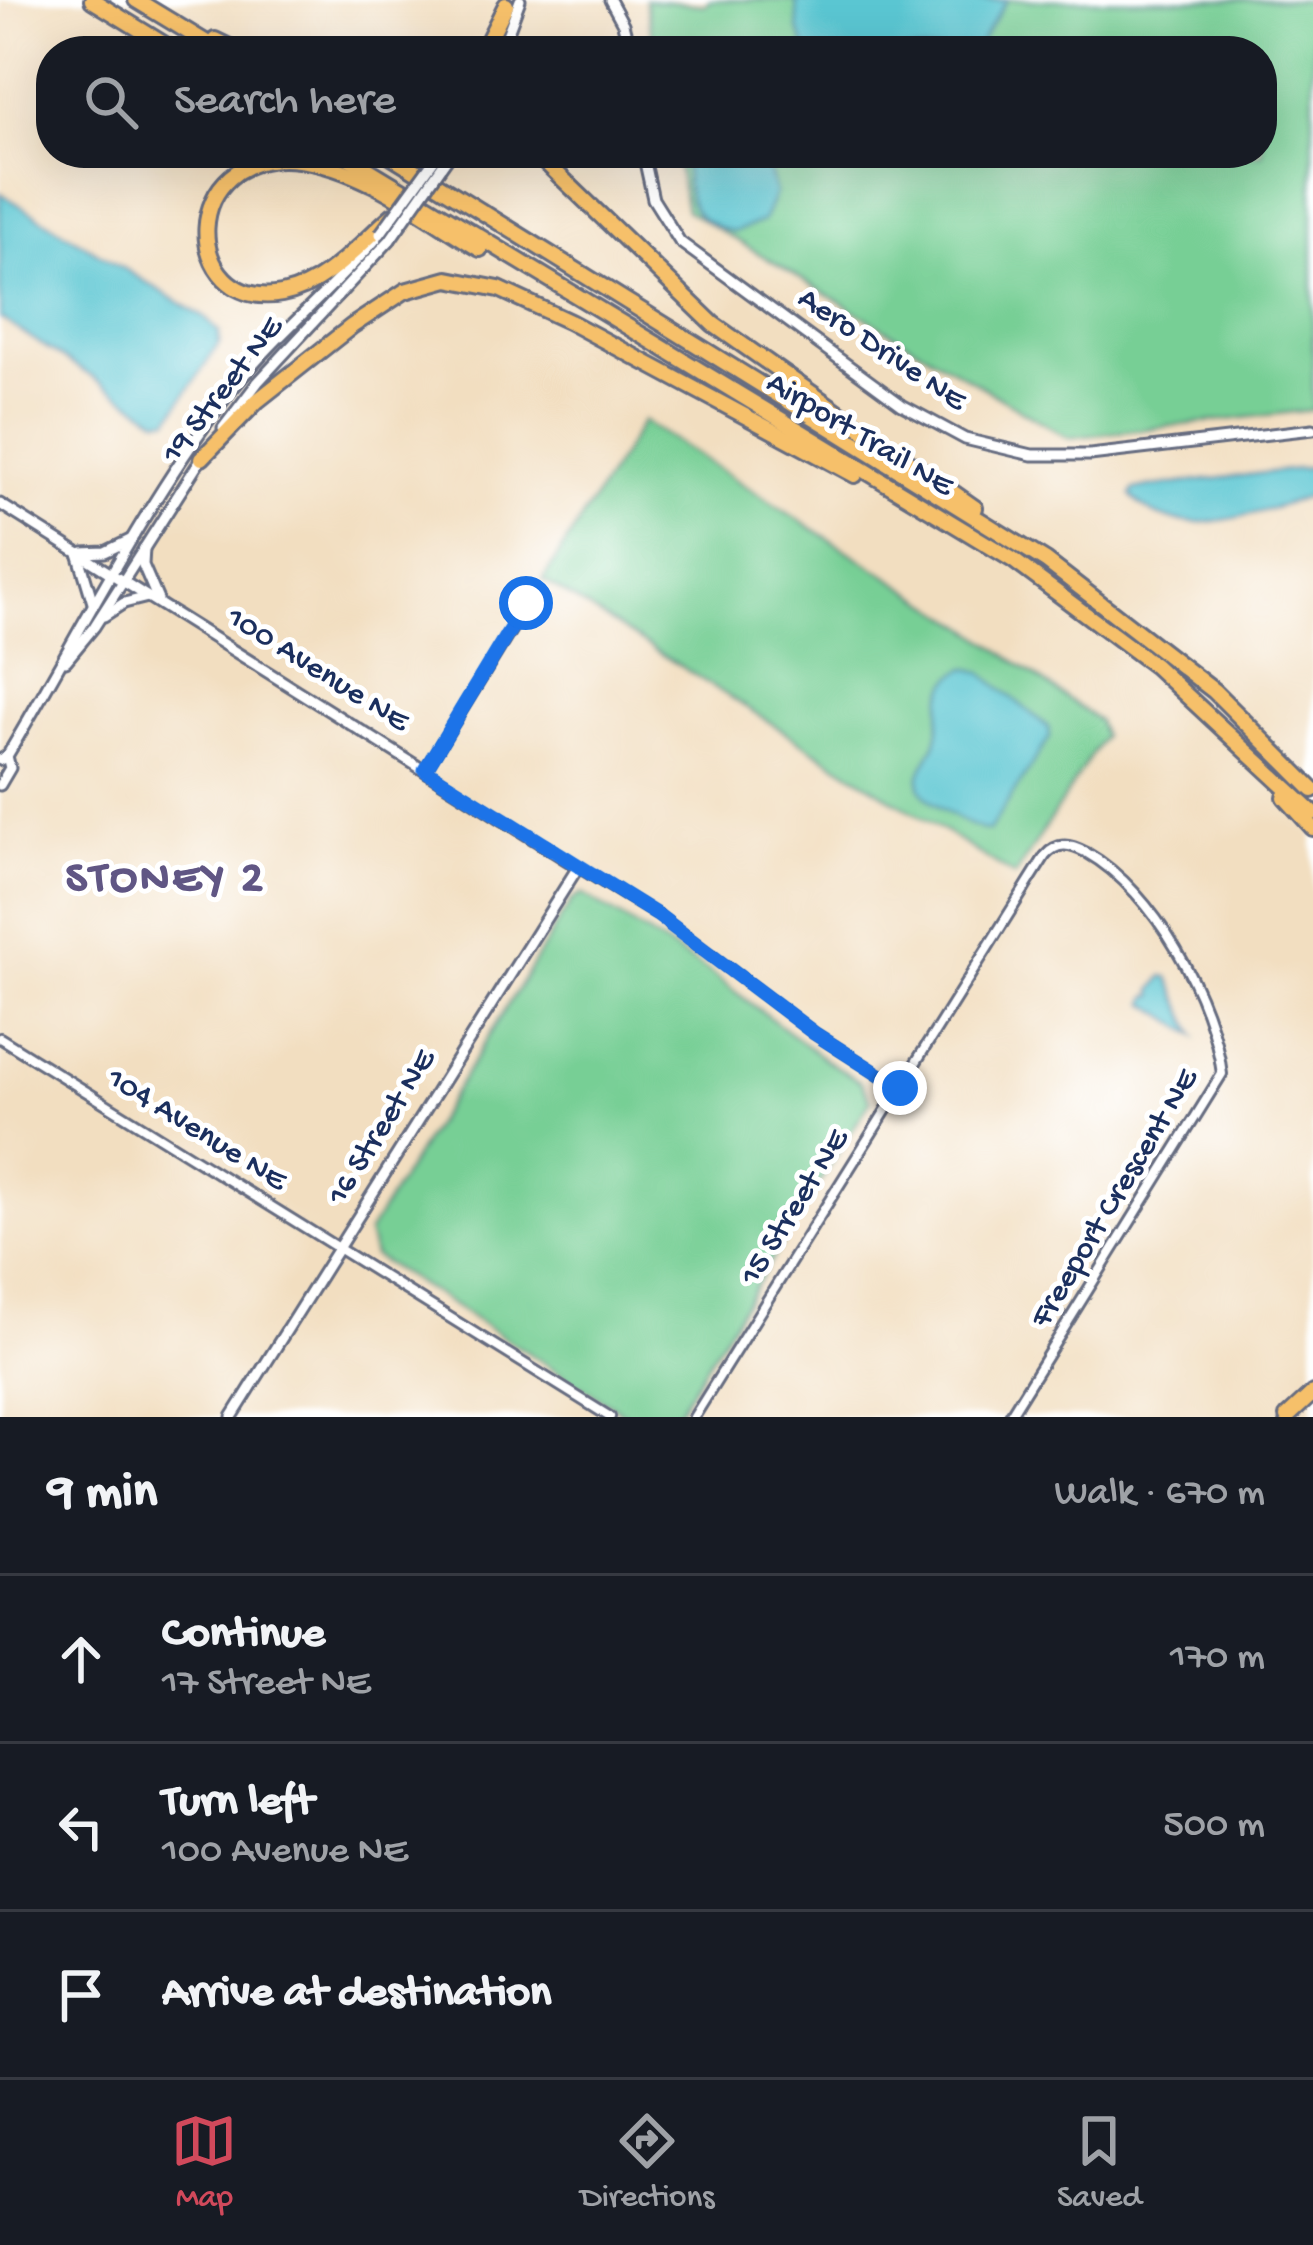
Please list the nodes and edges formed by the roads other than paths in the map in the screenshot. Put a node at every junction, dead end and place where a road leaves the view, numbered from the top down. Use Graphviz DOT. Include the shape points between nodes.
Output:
graph roads {
  1 [pos="92,0"];
  2 [pos="610,0"];
  3 [pos="515,3"];
  4 [pos="144,4"];
  5 [pos="151,36"];
  6 [pos="196,36"];
  7 [pos="208,36"];
  8 [pos="495,36"];
  9 [pos="505,36"];
  10 [pos="626,36"];
  11 [pos="247,168"];
  12 [pos="329,168"];
  13 [pos="366,168"];
  14 [pos="412,168"];
  15 [pos="429,168"];
  16 [pos="443,168"];
  17 [pos="552,168"];
  18 [pos="646,168"];
  19 [pos="402,208"];
  20 [pos="381,235"];
  21 [pos="596,309"];
  22 [pos="1313,428"];
  23 [pos="202,458"];
  24 [pos="0,504"];
  25 [pos="133,539"];
  26 [pos="144,548"];
  27 [pos="78,553"];
  28 [pos="1012,560"];
  29 [pos="1046,561"];
  30 [pos="112,574"];
  31 [pos="123,582"];
  32 [pos="527,593"];
  33 [pos="148,597"];
  34 [pos="93,603"];
  35 [pos="161,605"];
  36 [pos="99,619"];
  37 [pos="1155,666"];
  38 [pos="55,675"];
  39 [pos="1214,692"];
  40 [pos="4,758"];
  41 [pos="425,770"];
  42 [pos="1313,779"];
  43 [pos="0,785"];
  44 [pos="1313,790"];
  45 [pos="1313,813"];
  46 [pos="1313,828"];
  47 [pos="1058,845"];
  48 [pos="578,867"];
  49 [pos="0,1039"];
  50 [pos="900,1088"];
  51 [pos="340,1250"];
  52 [pos="1313,1395"];
  53 [pos="1289,1416"];
  54 [pos="232,1417"];
  55 [pos="610,1417"];
  56 [pos="694,1417"];
  57 [pos="1010,1417"];
  1 -- 5 [label="highway"];
  2 -- 10 [label="street"];
  3 -- 8 [label="highway"];
  3 -- 9 [label="street"];
  4 -- 6 [label="highway"];
  4 -- 7 [label="highway"];
  11 -- 20 [label="highway" via="215,194 204,231 213,263 250,292 304,288"];
  12 -- 21 [label="highway"];
  13 -- 21 [label="highway, Airport Trail NE"];
  14 -- 29 [label="highway, Airport Trail NE"];
  15 -- 19 [label="street, bridge"];
  16 -- 20 [label="street, 19 Street NE, bridge" via="423,199"];
  17 -- 29 [label="highway" via="713,324"];
  18 -- 22 [label="street, Aero Drive NE" via="653,199 680,242 902,405 965,439 1032,454 1090,455"];
  19 -- 20 [label="highway, bridge"];
  20 -- 23 [label="street, 19 Street NE"];
  20 -- 25 [label="street, 19 Street NE" via="245,373"];
  21 -- 28 [label="highway, Airport Trail NE"];
  23 -- 26 [label="street, 19 Street NE"];
  23 -- 28 [label="highway" via="291,372 380,307 432,281 474,281 615,344"];
  24 -- 27 [label="street, 100 Avenue NE"];
  25 -- 27 [label="street"];
  25 -- 30 [label="street, 19 Street NE"];
  26 -- 31 [label="street, 19 Street NE"];
  26 -- 35 [label="street"];
  27 -- 30 [label="street, 100 Avenue NE"];
  27 -- 34 [label="street"];
  28 -- 37 [label="highway, Airport Trail NE"];
  29 -- 39 [label="highway, Airport Trail NE"];
  30 -- 31 [label="street, 100 Avenue NE"];
  30 -- 34 [label="street, 19 Street NE"];
  31 -- 33 [label="street, 100 Avenue NE"];
  31 -- 36 [label="street, 19 Street NE"];
  32 -- 41 [label="street"];
  33 -- 35 [label="street, 100 Avenue NE"];
  33 -- 36 [label="street"];
  34 -- 38 [label="street, 19 Street NE"];
  35 -- 41 [label="street, 100 Avenue NE"];
  36 -- 38 [label="street, 19 Street NE"];
  37 -- 45 [label="highway, Airport Trail NE"];
  37 -- 46 [label="highway"];
  38 -- 40 [label="street, 19 Street NE"];
  39 -- 42 [label="highway"];
  39 -- 44 [label="highway, Airport Trail NE"];
  40 -- 43 [label="street, 19 Street NE" via="10,768"];
  41 -- 48 [label="street, 100 Avenue NE"];
  47 -- 50 [label="street, 15 Street NE"];
  47 -- 57 [label="street, Freeport Crescent NE" via="1104,863 1150,908 1204,1010 1222,1075"];
  48 -- 50 [label="street, 100 Avenue NE"];
  48 -- 51 [label="street, 16 Street NE"];
  49 -- 51 [label="street, 104 Avenue NE"];
  50 -- 56 [label="street, 15 Street NE"];
  51 -- 54 [label="street, 16 Street NE"];
  51 -- 55 [label="street, 104 Avenue NE"];
  52 -- 53 [label="highway"];
}
